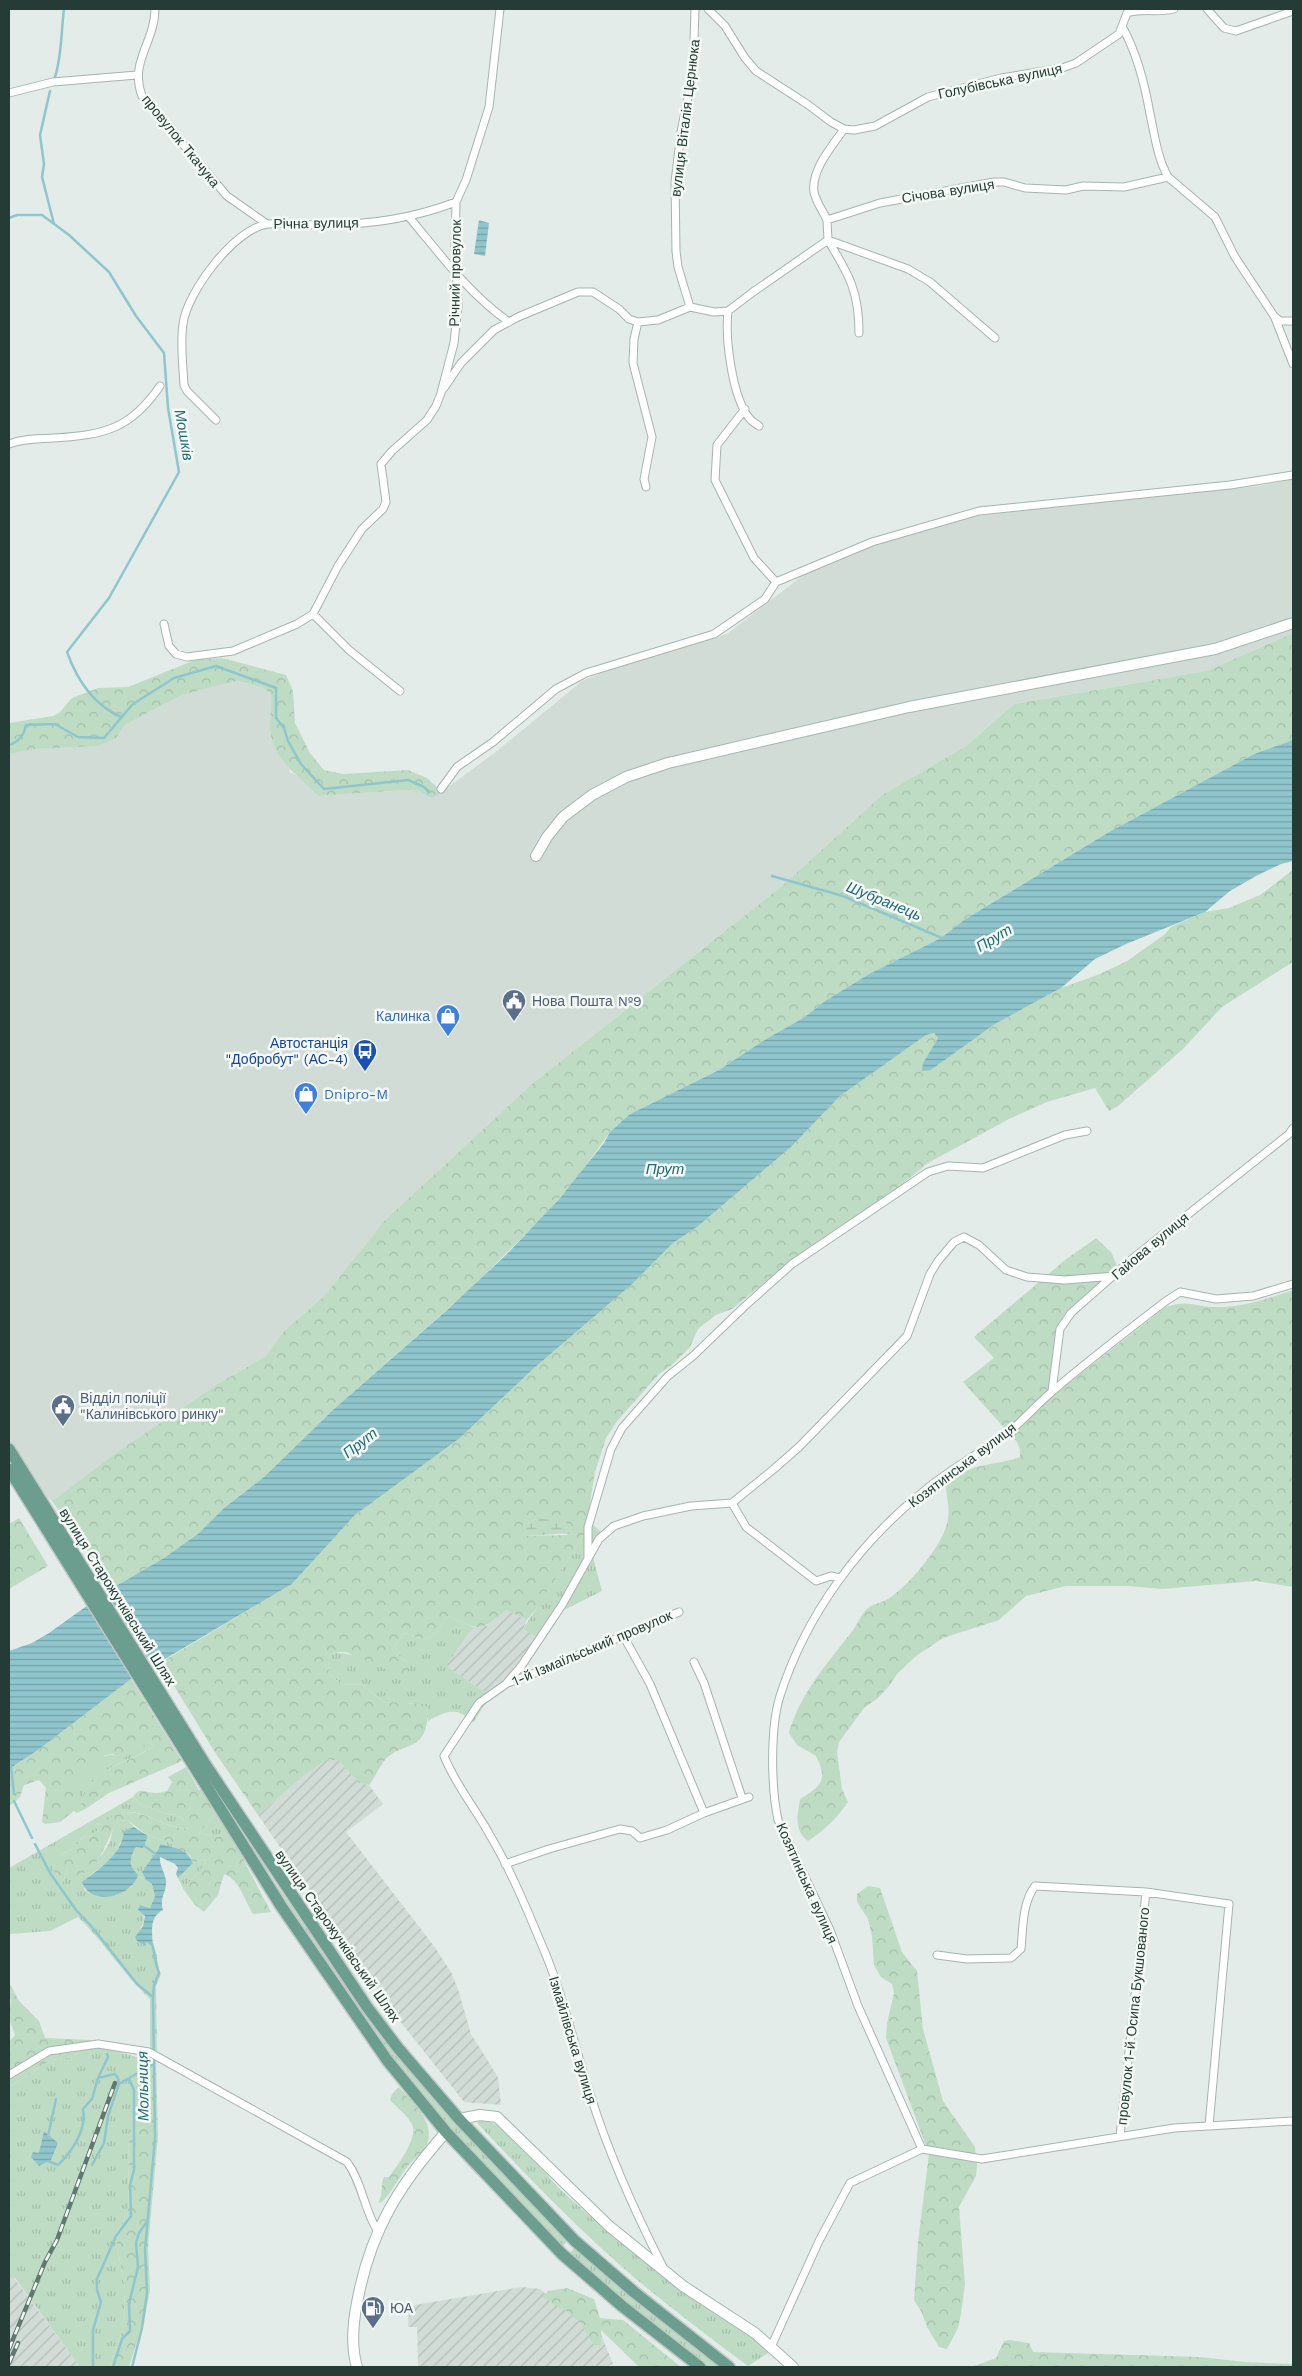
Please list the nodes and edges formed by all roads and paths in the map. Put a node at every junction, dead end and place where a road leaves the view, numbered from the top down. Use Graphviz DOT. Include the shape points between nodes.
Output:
graph roads {
  1 [pos="155,9"];
  2 [pos="500,9"];
  3 [pos="695,9"];
  4 [pos="708,9"];
  5 [pos="1174,9"];
  6 [pos="1207,9"];
  7 [pos="1126,11"];
  8 [pos="1293,12"];
  9 [pos="1123,28"];
  10 [pos="137,75"];
  11 [pos="9,93"];
  12 [pos="844,130"];
  13 [pos="1168,177"];
  14 [pos="456,202"];
  15 [pos="409,217"];
  16 [pos="827,220"];
  17 [pos="267,224"];
  18 [pos="828,240"];
  19 [pos="456,273"];
  20 [pos="690,307"];
  21 [pos="728,312"];
  22 [pos="1274,316"];
  23 [pos="1293,320"];
  24 [pos="509,322"];
  25 [pos="638,322"];
  26 [pos="859,333"];
  27 [pos="995,338"];
  28 [pos="1293,364"];
  29 [pos="160,386"];
  30 [pos="441,393"];
  31 [pos="745,409"];
  32 [pos="216,420"];
  33 [pos="760,426"];
  34 [pos="9,444"];
  35 [pos="1293,475"];
  36 [pos="646,487"];
  37 [pos="776,582"];
  38 [pos="312,614"];
  39 [pos="1293,623"];
  40 [pos="164,624"];
  41 [pos="400,690"];
  42 [pos="441,789"];
  43 [pos="536,856"];
  44 [pos="1293,1128"];
  45 [pos="1087,1131"];
  46 [pos="1115,1276"];
  47 [pos="1293,1284"];
  48 [pos="1052,1391"];
  49 [pos="9,1449"];
  50 [pos="9,1469"];
  51 [pos="732,1503"];
  52 [pos="588,1559"];
  53 [pos="840,1578"];
  54 [pos="679,1612"];
  55 [pos="624,1637"];
  56 [pos="694,1662"];
  57 [pos="506,1684"];
  58 [pos="199,1765"];
  59 [pos="704,1813"];
  60 [pos="506,1864"];
  61 [pos="1146,1892"];
  62 [pos="937,1955"];
  63 [pos="367,2007"];
  64 [pos="355,2015"];
  65 [pos="9,2075"];
  66 [pos="459,2119"];
  67 [pos="1293,2121"];
  68 [pos="1209,2126"];
  69 [pos="446,2132"];
  70 [pos="1120,2136"];
  71 [pos="922,2149"];
  72 [pos="377,2230"];
  73 [pos="575,2241"];
  74 [pos="562,2254"];
  75 [pos="664,2270"];
  76 [pos="771,2347"];
  77 [pos="357,2367"];
  78 [pos="700,2367"];
  79 [pos="729,2367"];
  80 [pos="793,2367"];
  1 -- 10 [label="street" via="155,20"];
  2 -- 14 [label="street, Річний провулок" via="489,107"];
  3 -- 20 [label="street, вулиця Віталія Цернюка" via="693,73 684,109 675,182 676,251"];
  4 -- 12 [label="street" via="726,26 756,71"];
  5 -- 7 [label="street"];
  6 -- 8 [label="street" via="1224,28 1236,31"];
  7 -- 9 [label="street"];
  9 -- 12 [label="street, Голубівська вулиця" via="1109,42 1062,68 936,94 875,126"];
  9 -- 13 [label="street" via="1132,45 1149,105 1160,162"];
  10 -- 11 [label="street" via="53,82"];
  10 -- 17 [label="street, провулок Ткачука" via="142,96 226,196"];
  12 -- 16 [label="street" via="825,156 814,182 816,199"];
  13 -- 16 [label="street, Січова вулиця" via="1124,188 1083,186 1066,190 1025,188 994,182 880,203"];
  13 -- 22 [label="street" via="1215,217 1244,272"];
  14 -- 15 [label="street, Річна вулиця"];
  14 -- 19 [label="street, Річний провулок"];
  15 -- 17 [label="street, Річна вулиця" via="324,225"];
  15 -- 19 [label="street"];
  16 -- 18 [label="street"];
  17 -- 32 [label="street, Річна вулиця" via="238,238 216,260 188,307 183,323 184,385"];
  18 -- 21 [label="street"];
  18 -- 26 [label="street" via="854,287 858,300"];
  18 -- 27 [label="street" via="908,269 930,282"];
  19 -- 24 [label="street" via="492,310"];
  19 -- 30 [label="street, Річний провулок" via="458,306 454,343"];
  20 -- 21 [label="street"];
  20 -- 25 [label="street" via="658,320"];
  21 -- 31 [label="street" via="727,344"];
  22 -- 23 [label="street" via="1280,321"];
  22 -- 28 [label="street"];
  24 -- 25 [label="street" via="578,292 593,292"];
  24 -- 30 [label="street" via="476,346"];
  25 -- 36 [label="street" via="633,363 652,437 644,479"];
  29 -- 34 [label="street" via="149,402 131,417 102,434 35,438"];
  30 -- 38 [label="street, Річний провулок" via="427,420 385,457 381,464 384,508 357,536"];
  31 -- 33 [label="street" via="750,419"];
  31 -- 37 [label="street" via="717,446 715,480 754,558"];
  35 -- 37 [label="street" via="1230,485 980,511 872,542"];
  37 -- 42 [label="street" via="765,599 714,634 586,673 556,689 494,742 457,767"];
  38 -- 40 [label="street" via="297,624 232,651 187,657 176,654 169,646"];
  38 -- 41 [label="street" via="349,650"];
  39 -- 43 [label="street" via="1215,649 909,707 668,763 592,795 563,817 546,837"];
  44 -- 46 [label="street, Гайова вулиця"];
  45 -- 52 [label="street" via="1065,1135 983,1168 948,1166 928,1172 792,1264 668,1376 622,1428 611,1449 588,1527"];
  46 -- 48 [label="street, Гайова вулиця" via="1071,1313 1060,1329"];
  46 -- 51 [label="street" via="1065,1280 1027,1277 1006,1270 979,1245 964,1237 954,1242 930,1274 907,1336 799,1447"];
  47 -- 48 [label="street, Козятинська вулиця" via="1253,1296 1216,1299 1180,1292"];
  48 -- 53 [label="street, Козятинська вулиця" via="1013,1428 930,1486 865,1545"];
  49 -- 58 [label="main road, вулиця Старожучківський Шлях"];
  50 -- 58 [label="main road, вулиця Старожучківський Шлях"];
  51 -- 52 [label="street" via="691,1506 614,1526 599,1538"];
  51 -- 53 [label="street" via="746,1527 816,1581 831,1576"];
  52 -- 57 [label="street" via="562,1605"];
  53 -- 71 [label="street, Козятинська вулиця" via="802,1643 780,1697 775,1720 775,1807 786,1840 830,1930 858,2006"];
  54 -- 55 [label="street, 1-й Ізмаїльський провулок"];
  55 -- 57 [label="street, 1-й Ізмаїльський провулок"];
  55 -- 59 [label="street" via="650,1684"];
  56 -- 59 [label="street" via="746,1798"];
  57 -- 60 [label="street, Ізмайлівська вулиця" via="479,1703 444,1756"];
  58 -- 63 [label="main road, вулиця Старожучківський Шлях"];
  58 -- 64 [label="main road, вулиця Старожучківський Шлях" via="280,1906"];
  59 -- 60 [label="street" via="640,1838 632,1831 620,1830"];
  60 -- 75 [label="street, Ізмайлівська вулиця" via="542,1944 612,2161"];
  61 -- 62 [label="street, провулок 1-й Осипа Букшованого" via="1035,1886 1026,1908 1021,1949 1011,1958 967,1959"];
  61 -- 68 [label="street" via="1229,1904"];
  61 -- 70 [label="street, провулок 1-й Осипа Букшованого"];
  63 -- 64 [label="main road"];
  63 -- 66 [label="main road, вулиця Старожучківський Шлях"];
  64 -- 69 [label="main road, вулиця Старожучківський Шлях"];
  65 -- 72 [label="street" via="49,2051 98,2044 149,2052 347,2162"];
  66 -- 73 [label="main road, вулиця Старожучківський Шлях"];
  66 -- 75 [label="street" via="480,2115 497,2117 609,2226"];
  67 -- 68 [label="street"];
  68 -- 70 [label="street"];
  69 -- 72 [label="street" via="399,2191"];
  69 -- 74 [label="main road, вулиця Старожучківський Шлях"];
  70 -- 71 [label="street" via="982,2159"];
  71 -- 76 [label="street" via="850,2182"];
  72 -- 77 [label="street" via="362,2276 354,2320"];
  73 -- 74 [label="main road"];
  73 -- 79 [label="main road, вулиця Старожучківський Шлях"];
  74 -- 78 [label="main road, вулиця Старожучківський Шлях"];
  75 -- 76 [label="street, Ізмайлівська вулиця"];
  76 -- 80 [label="street, Ізмайлівська вулиця"];
}
